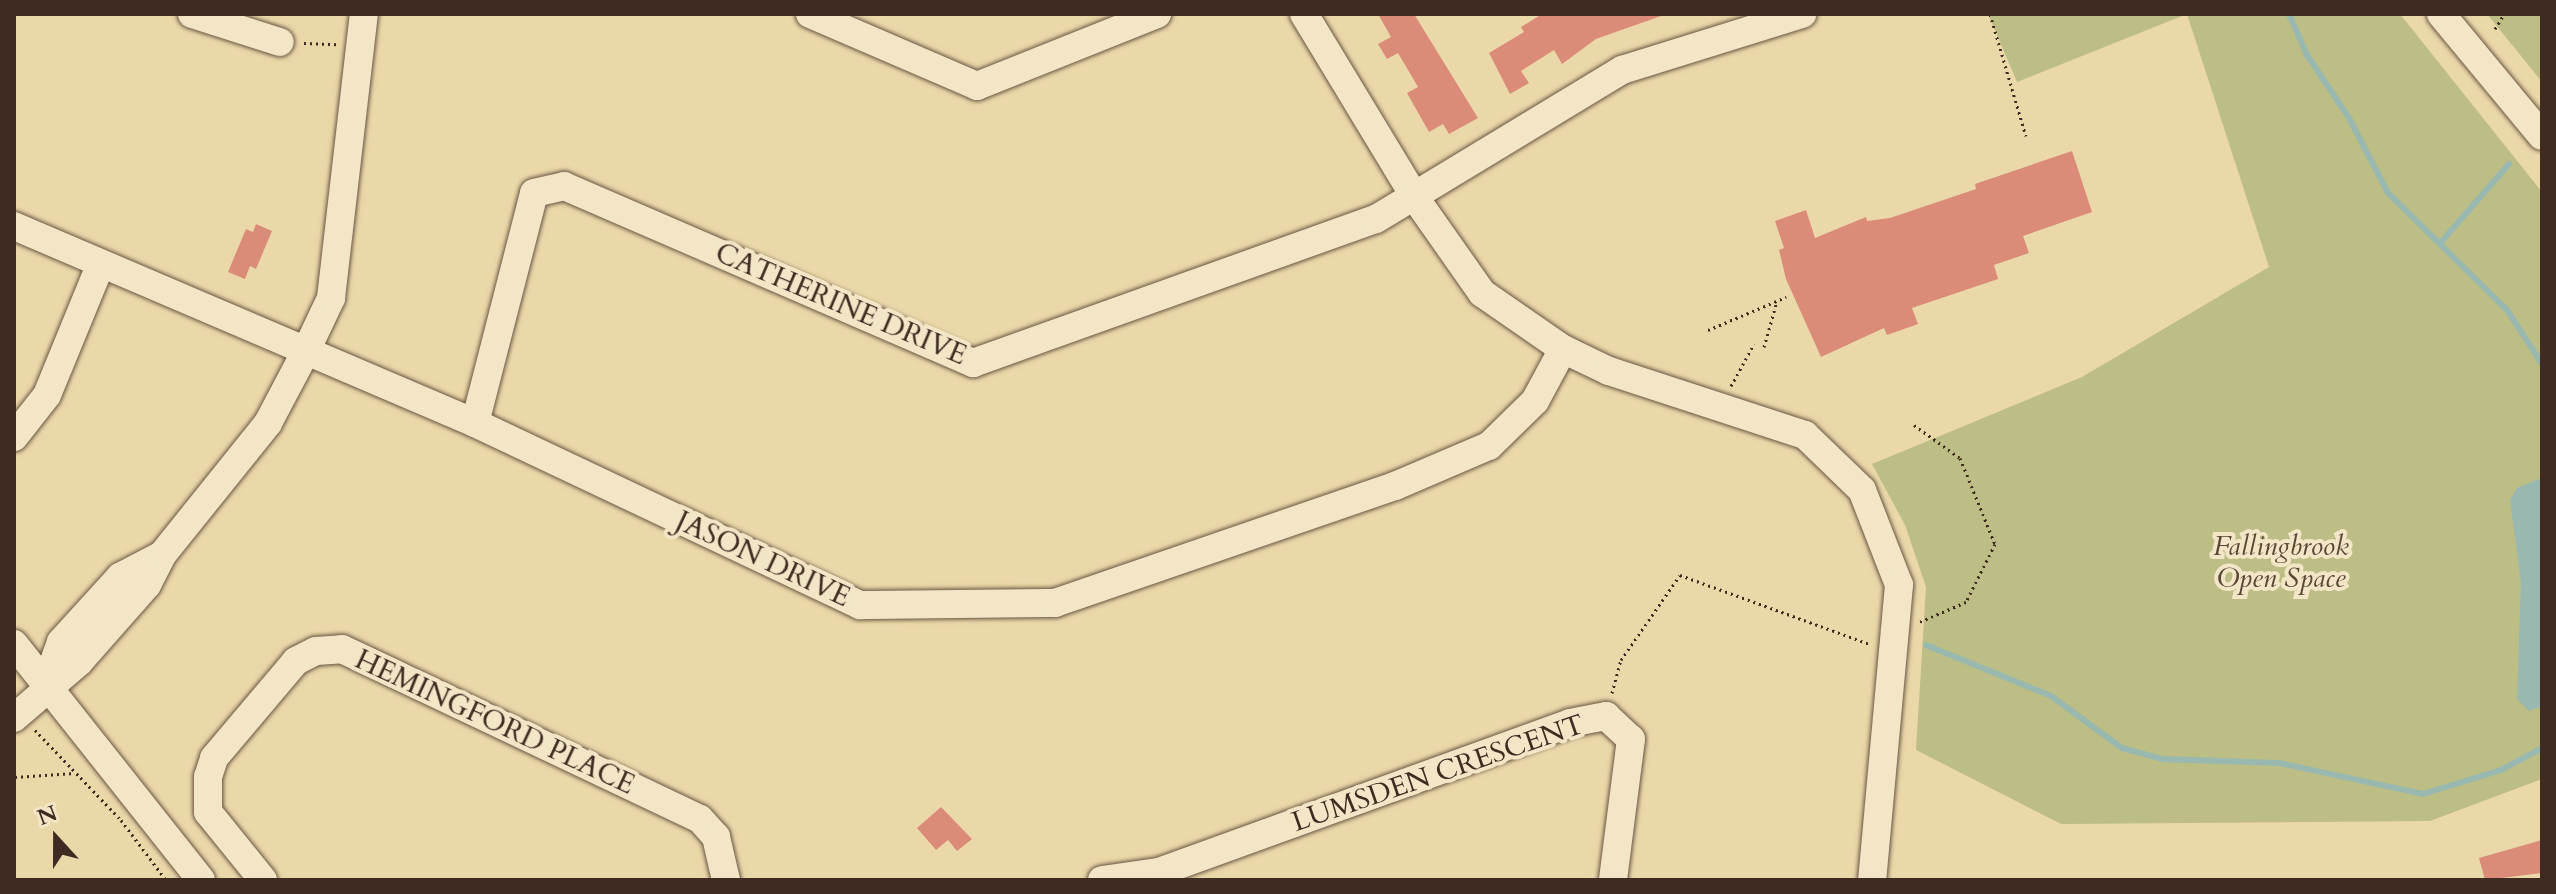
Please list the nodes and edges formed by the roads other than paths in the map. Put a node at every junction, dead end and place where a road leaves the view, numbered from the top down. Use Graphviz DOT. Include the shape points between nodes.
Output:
graph roads {
  1 [pos="192,14"];
  2 [pos="364,14"];
  3 [pos="810,14"];
  4 [pos="1157,14"];
  5 [pos="1304,14"];
  6 [pos="1802,14"];
  7 [pos="2441,14"];
  8 [pos="280,42"];
  9 [pos="2542,136"];
  10 [pos="1416,199"];
  11 [pos="14,226"];
  12 [pos="100,266"];
  13 [pos="1563,349"];
  14 [pos="306,351"];
  15 [pos="475,423"];
  16 [pos="14,437"];
  17 [pos="14,644"];
  18 [pos="45,686"];
  19 [pos="17,715"];
  20 [pos="201,880"];
  21 [pos="263,880"];
  22 [pos="726,880"];
  23 [pos="1102,880"];
  24 [pos="1613,880"];
  25 [pos="1872,880"];
  1 -- 8 [label="street"];
  2 -- 14 [label="street" via="331,298"];
  3 -- 4 [label="street" via="977,86"];
  5 -- 10 [label="street"];
  6 -- 10 [label="street" via="1622,70"];
  7 -- 9 [label="street"];
  10 -- 13 [label="street" via="1482,293"];
  10 -- 15 [label="street, CATHERINE DRIVE" via="1376,219 973,363 564,186 534,193"];
  11 -- 12 [label="street, JASON DRIVE"];
  12 -- 14 [label="street, JASON DRIVE"];
  12 -- 16 [label="street" via="47,395"];
  13 -- 15 [label="street, JASON DRIVE" via="1535,401 1489,446 1395,486 1055,603 860,605"];
  13 -- 25 [label="street" via="1609,371 1805,435 1862,490 1899,585"];
  14 -- 15 [label="street, JASON DRIVE"];
  14 -- 18 [label="street" via="268,423 162,555 147,585 79,662"];
  17 -- 18 [label="street"];
  18 -- 19 [label="street"];
  18 -- 20 [label="street"];
  21 -- 22 [label="street, HEMINGFORD PLACE" via="208,812 214,758 296,661 316,651 342,649 700,819 716,837"];
  23 -- 24 [label="street, LUMSDEN CRESCENT" via="1159,872 1570,723 1606,716 1631,739"];
}
